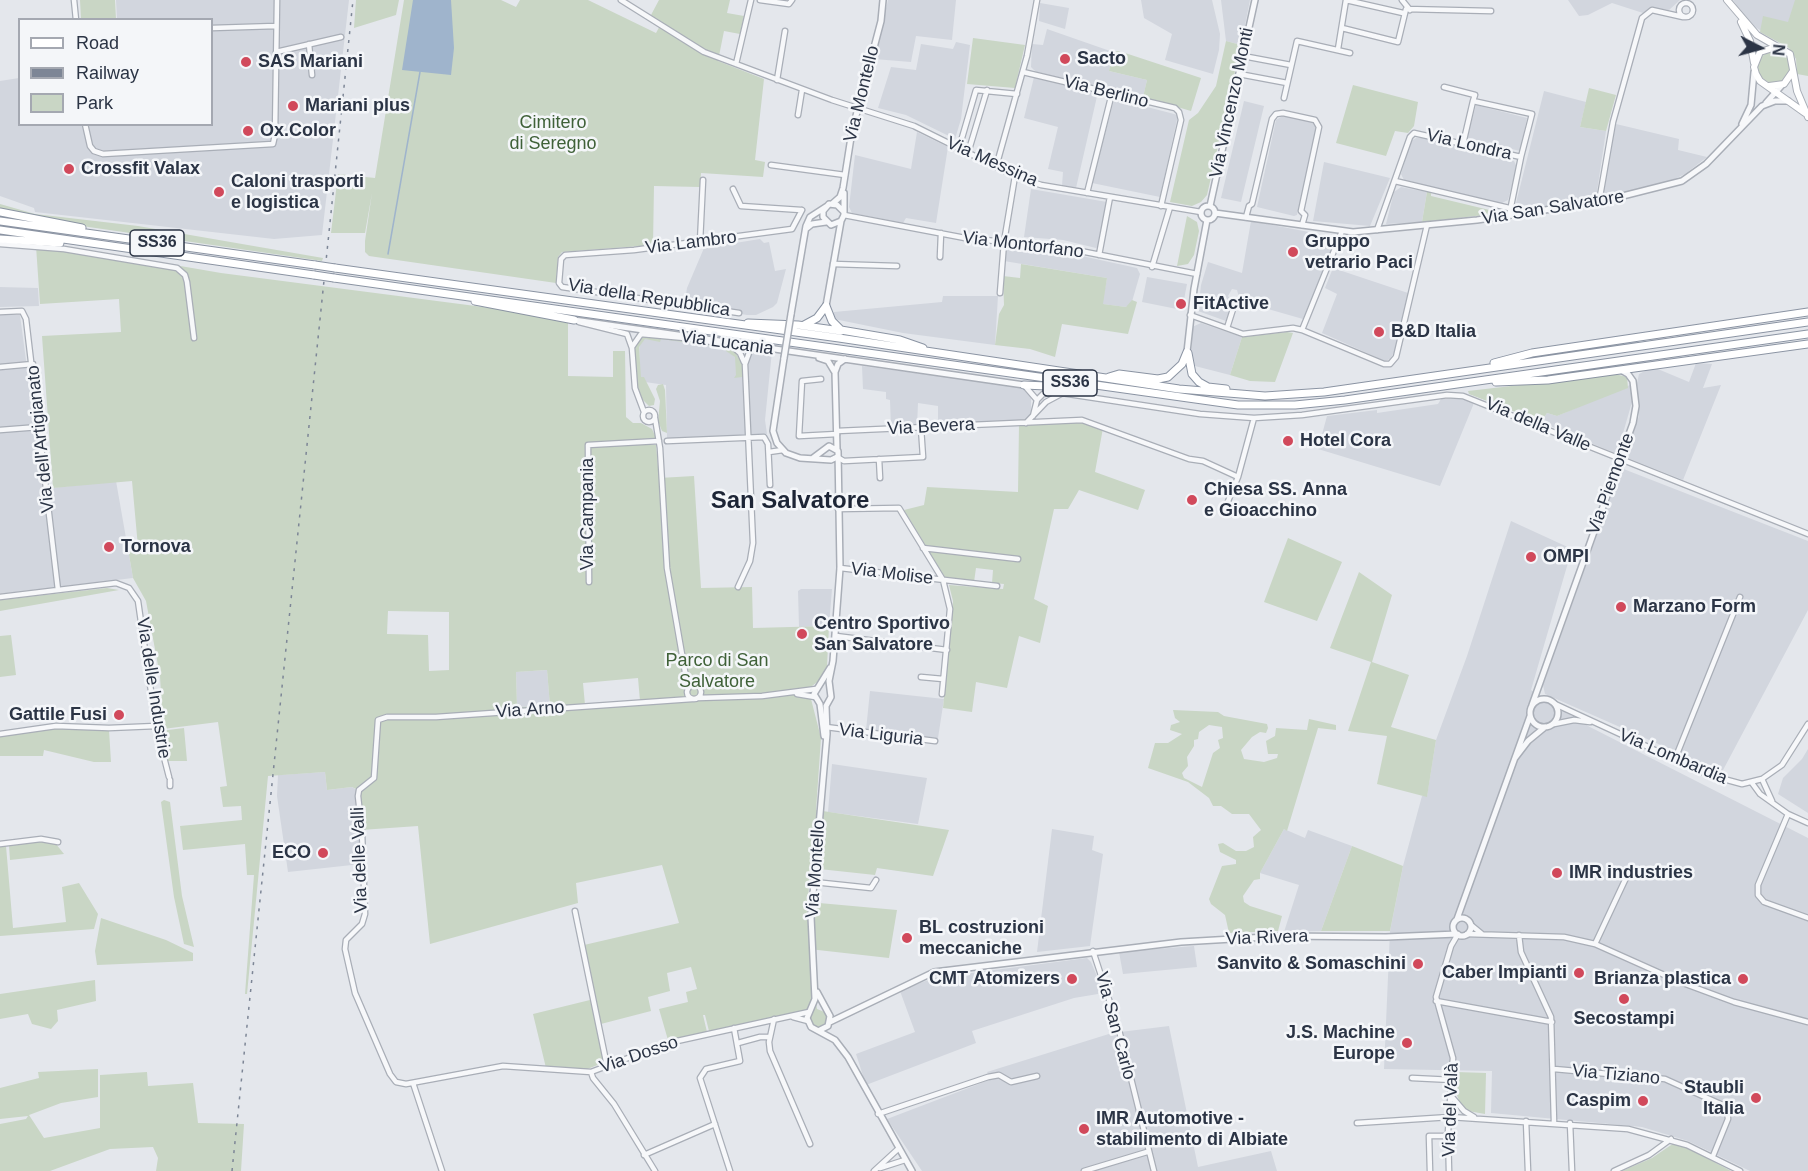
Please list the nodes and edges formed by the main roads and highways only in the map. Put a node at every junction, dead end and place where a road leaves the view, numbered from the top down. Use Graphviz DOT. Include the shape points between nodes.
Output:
graph roads {
  1 [pos="1727,0"];
  2 [pos="1737,14"];
  3 [pos="1778,47"];
  4 [pos="1754,67"];
  5 [pos="1794,71"];
  6 [pos="1766,85"];
  7 [pos="1808,116"];
  8 [pos="0,212"];
  9 [pos="0,221"];
  10 [pos="0,230"];
  11 [pos="104,235"];
  12 [pos="0,239"];
  13 [pos="103,245"];
  14 [pos="462,296"];
  15 [pos="1808,312"];
  16 [pos="574,320"];
  17 [pos="1808,322"];
  18 [pos="733,324"];
  19 [pos="802,326"];
  20 [pos="847,332"];
  21 [pos="1808,334"];
  22 [pos="1808,344"];
  23 [pos="928,351"];
  24 [pos="1461,371"];
  25 [pos="1105,378"];
  26 [pos="1466,382"];
  27 [pos="1024,385"];
  28 [pos="1100,387"];
  29 [pos="1242,395"];
  1 -- 2 [label="main road"];
  2 -- 3 [label="main road" via="1757,35"];
  2 -- 4 [label="main road" via="1750,41"];
  3 -- 4 [label="main road" via="1760,52"];
  3 -- 5 [label="main road" via="1790,54"];
  4 -- 6 [label="main road"];
  5 -- 6 [label="main road" via="1782,85"];
  5 -- 7 [label="main road" via="1797,91"];
  6 -- 7 [label="main road"];
  8 -- 11 [label="highway"];
  9 -- 11 [label="highway, SS36"];
  10 -- 13 [label="highway, SS36"];
  11 -- 18 [label="highway, SS36, bridge"];
  12 -- 13 [label="highway"];
  13 -- 14 [label="highway, SS36, bridge"];
  14 -- 16 [label="highway"];
  14 -- 28 [label="highway, SS36"];
  15 -- 24 [label="highway" via="1533,353"];
  17 -- 24 [label="highway, SS36"];
  18 -- 19 [label="highway"];
  18 -- 23 [label="highway, SS36"];
  19 -- 20 [label="highway"];
  19 -- 20 [label="highway" via="817,318 826,306 832,321"];
  20 -- 23 [label="highway" via="906,341"];
  21 -- 26 [label="highway, SS36"];
  22 -- 26 [label="highway" via="1528,382"];
  23 -- 25 [label="highway, SS36"];
  24 -- 29 [label="highway, SS36" via="1292,396"];
  25 -- 29 [label="highway, SS36"];
  25 -- 29 [label="highway" via="1119,374 1168,377 1188,352 1192,374 1199,382"];
  26 -- 28 [label="highway, SS36" via="1345,400 1268,406"];
  27 -- 28 [label="highway"];
}
